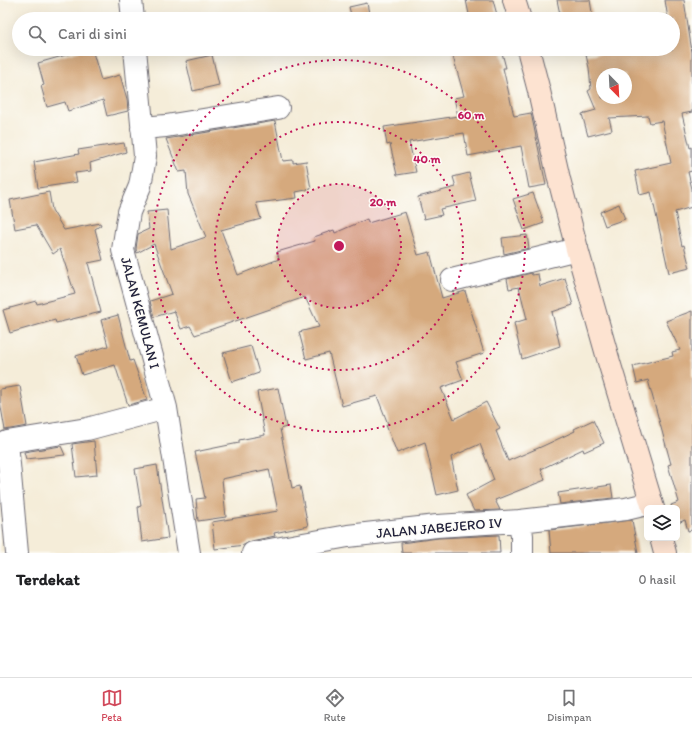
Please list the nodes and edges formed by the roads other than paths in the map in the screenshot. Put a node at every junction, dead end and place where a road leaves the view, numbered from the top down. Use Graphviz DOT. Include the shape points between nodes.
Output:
graph roads {
  1 [pos="131,0"];
  2 [pos="514,0"];
  3 [pos="132,12"];
  4 [pos="518,12"];
  5 [pos="136,56"];
  6 [pos="530,56"];
  7 [pos="278,108"];
  8 [pos="142,128"];
  9 [pos="577,249"];
  10 [pos="452,280"];
  11 [pos="166,408"];
  12 [pos="4,442"];
  13 [pos="652,505"];
  14 [pos="644,506"];
  15 [pos="520,521"];
  16 [pos="662,541"];
  17 [pos="17,553"];
  18 [pos="189,553"];
  19 [pos="253,553"];
  20 [pos="522,553"];
  21 [pos="665,553"];
  1 -- 3 [label="street"];
  2 -- 4 [label="street"];
  5 -- 8 [label="street, JALAN KEMULAN I"];
  6 -- 9 [label="street"];
  7 -- 8 [label="street"];
  8 -- 11 [label="street, JALAN KEMULAN I" via="144,169 129,212 123,250"];
  9 -- 10 [label="street"];
  9 -- 13 [label="street"];
  11 -- 12 [label="street" via="87,429"];
  11 -- 18 [label="street, JALAN KEMULAN I"];
  12 -- 17 [label="street"];
  14 -- 15 [label="street, JALAN JABEJERO IV"];
  15 -- 19 [label="street, JALAN JABEJERO IV" via="437,526 348,536"];
  15 -- 20 [label="street"];
  16 -- 21 [label="street"];
}
